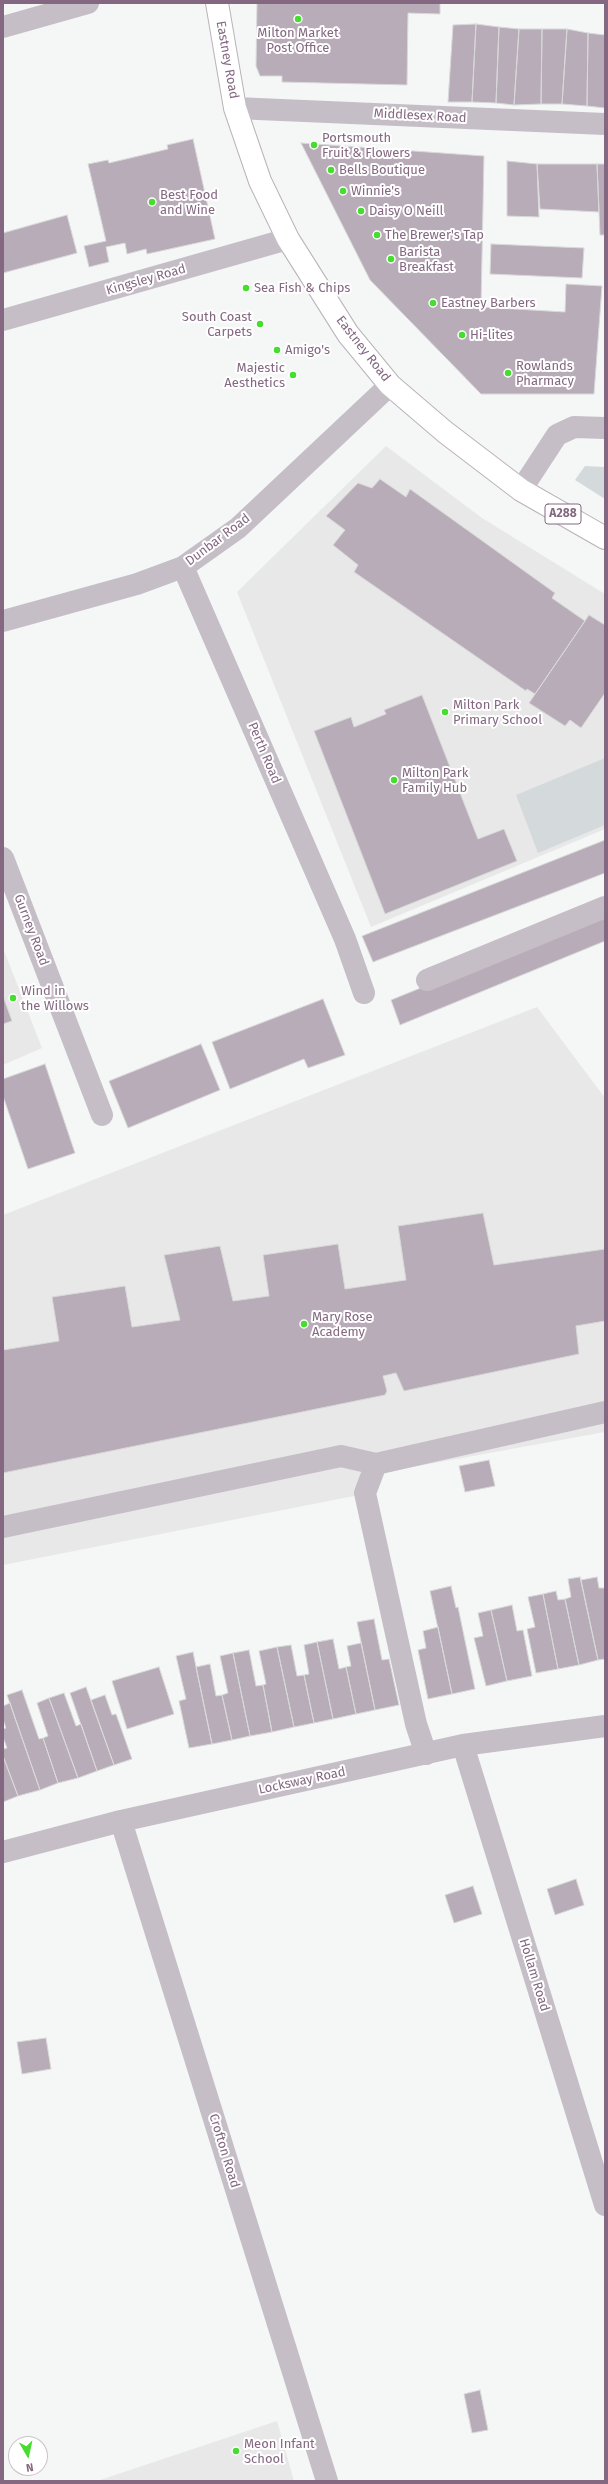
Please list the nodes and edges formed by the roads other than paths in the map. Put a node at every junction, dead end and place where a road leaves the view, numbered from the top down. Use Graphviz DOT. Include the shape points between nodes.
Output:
graph roads {
  1 [pos="88,3"];
  2 [pos="216,3"];
  3 [pos="3,27"];
  4 [pos="235,108"];
  5 [pos="605,124"];
  6 [pos="288,239"];
  7 [pos="3,320"];
  8 [pos="390,385"];
  9 [pos="605,428"];
  10 [pos="521,490"];
  11 [pos="605,538"];
  12 [pos="183,567"];
  13 [pos="3,621"];
  14 [pos="3,858"];
  15 [pos="605,907"];
  16 [pos="427,980"];
  17 [pos="364,993"];
  18 [pos="102,1115"];
  19 [pos="605,1412"];
  20 [pos="376,1464"];
  21 [pos="3,1527"];
  22 [pos="605,1726"];
  23 [pos="463,1745"];
  24 [pos="426,1754"];
  25 [pos="121,1820"];
  26 [pos="3,1852"];
  27 [pos="605,2205"];
  28 [pos="327,2481"];
  1 -- 3 [label="street"];
  2 -- 4 [label="main road, Eastney Road / A288"];
  4 -- 5 [label="street, Middlesex Road"];
  4 -- 6 [label="main road, Eastney Road / A288" via="260,181"];
  6 -- 7 [label="street, Kingsley Road"];
  6 -- 8 [label="main road, Eastney Road / A288" via="348,334"];
  8 -- 10 [label="main road, Eastney Road / A288" via="445,432"];
  8 -- 12 [label="street, Dunbar Road" via="238,528"];
  9 -- 10 [label="street" via="574,427 557,435"];
  10 -- 11 [label="main road, Eastney Road / A288"];
  12 -- 13 [label="street, Dunbar Road" via="137,584"];
  12 -- 17 [label="street, Perth Road" via="345,940"];
  14 -- 18 [label="street, Gurney Road"];
  15 -- 16 [label="street"];
  19 -- 20 [label="street"];
  20 -- 21 [label="street" via="341,1456"];
  20 -- 24 [label="street" via="365,1493 416,1724"];
  22 -- 23 [label="street, Locksway Road"];
  23 -- 24 [label="street, Locksway Road"];
  23 -- 27 [label="street, Hollam Road"];
  24 -- 25 [label="street, Locksway Road"];
  25 -- 26 [label="street, Locksway Road"];
  25 -- 28 [label="street, Crofton Road"];
}
